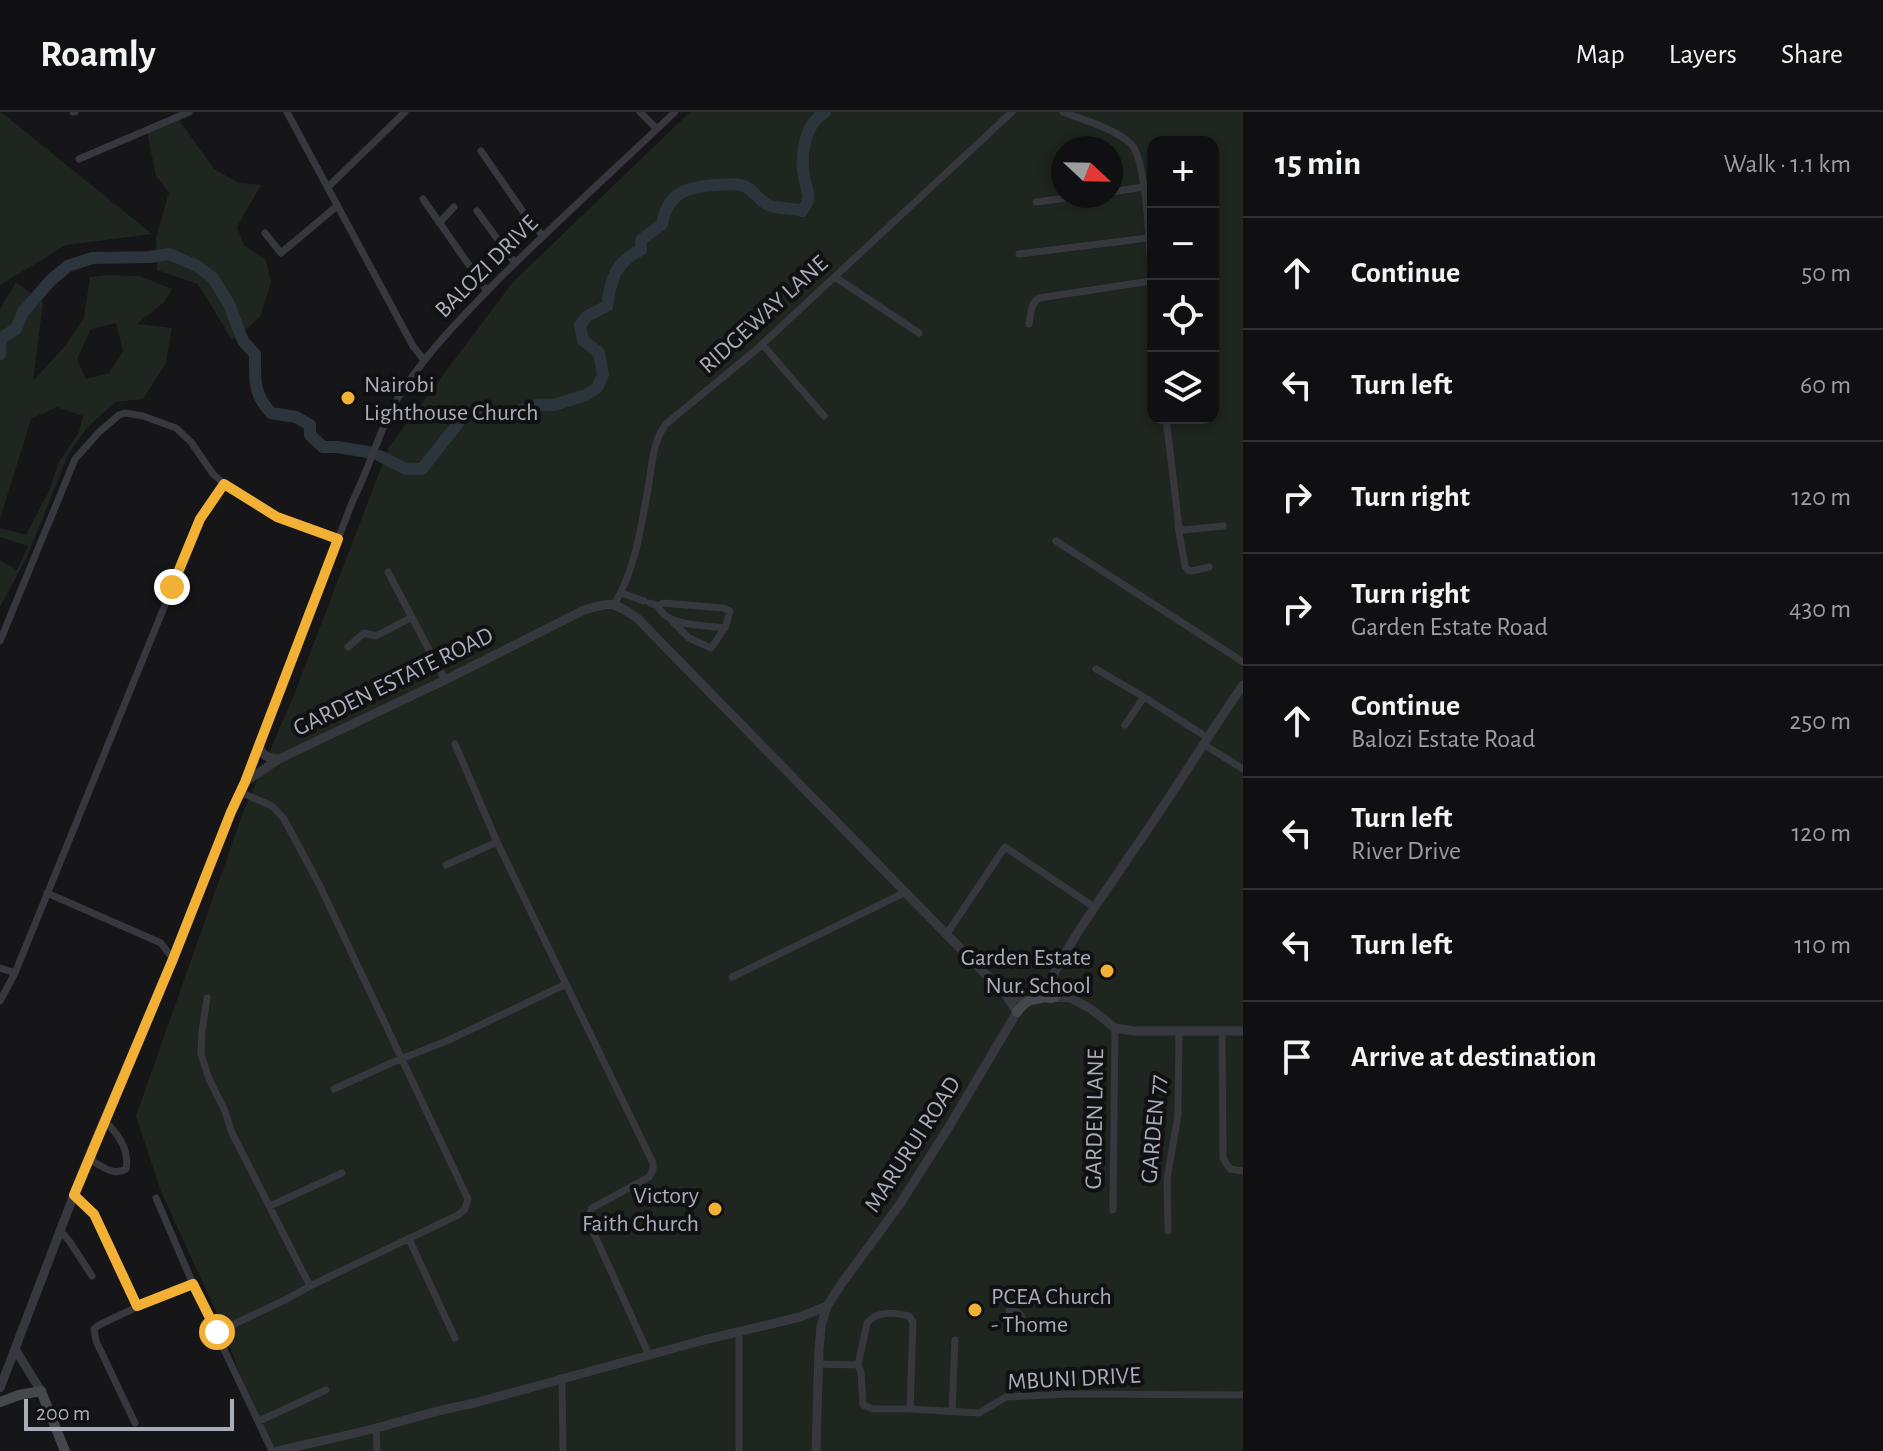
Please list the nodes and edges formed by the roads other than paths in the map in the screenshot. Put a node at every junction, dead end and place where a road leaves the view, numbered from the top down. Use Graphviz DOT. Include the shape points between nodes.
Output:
graph roads {
  1 [pos="189,112"];
  2 [pos="287,112"];
  3 [pos="405,112"];
  4 [pos="640,112"];
  5 [pos="675,112"];
  6 [pos="1012,112"];
  7 [pos="1063,112"];
  8 [pos="657,129"];
  9 [pos="481,151"];
  10 [pos="79,159"];
  11 [pos="328,187"];
  12 [pos="1144,187"];
  13 [pos="1123,190"];
  14 [pos="423,199"];
  15 [pos="1051,200"];
  16 [pos="1036,202"];
  17 [pos="337,206"];
  18 [pos="454,207"];
  19 [pos="477,211"];
  20 [pos="439,223"];
  21 [pos="1147,225"];
  22 [pos="265,233"];
  23 [pos="543,236"];
  24 [pos="1147,238"];
  25 [pos="1019,254"];
  26 [pos="515,263"];
  27 [pos="835,277"];
  28 [pos="1147,282"];
  29 [pos="487,291"];
  30 [pos="1029,324"];
  31 [pos="919,333"];
  32 [pos="762,344"];
  33 [pos="424,360"];
  34 [pos="824,416"];
  35 [pos="1167,424"];
  36 [pos="224,484"];
  37 [pos="1178,526"];
  38 [pos="1223,526"];
  39 [pos="338,539"];
  40 [pos="1056,541"];
  41 [pos="1209,567"];
  42 [pos="388,572"];
  43 [pos="621,593"];
  44 [pos="615,603"];
  45 [pos="651,603"];
  46 [pos="412,617"];
  47 [pos="672,621"];
  48 [pos="725,628"];
  49 [pos="0,641"];
  50 [pos="348,647"];
  51 [pos="1243,662"];
  52 [pos="1096,669"];
  53 [pos="445,680"];
  54 [pos="1243,685"];
  55 [pos="1144,697"];
  56 [pos="1125,725"];
  57 [pos="1206,741"];
  58 [pos="259,744"];
  59 [pos="455,744"];
  60 [pos="279,759"];
  61 [pos="1243,769"];
  62 [pos="243,787"];
  63 [pos="497,842"];
  64 [pos="446,865"];
  65 [pos="47,893"];
  66 [pos="904,893"];
  67 [pos="1094,907"];
  68 [pos="946,935"];
  69 [pos="183,936"];
  70 [pos="161,943"];
  71 [pos="173,959"];
  72 [pos="0,968"];
  73 [pos="15,973"];
  74 [pos="732,977"];
  75 [pos="566,984"];
  76 [pos="1049,990"];
  77 [pos="1006,994"];
  78 [pos="207,998"];
  79 [pos="1029,1000"];
  80 [pos="0,1001"];
  81 [pos="1017,1012"];
  82 [pos="1115,1028"];
  83 [pos="1179,1031"];
  84 [pos="1222,1031"];
  85 [pos="1243,1031"];
  86 [pos="402,1060"];
  87 [pos="334,1089"];
  88 [pos="104,1120"];
  89 [pos="88,1158"];
  90 [pos="1243,1171"];
  91 [pos="342,1173"];
  92 [pos="74,1195"];
  93 [pos="156,1198"];
  94 [pos="270,1206"];
  95 [pos="1113,1210"];
  96 [pos="60,1230"];
  97 [pos="1168,1231"];
  98 [pos="409,1239"];
  99 [pos="92,1276"];
  100 [pos="193,1284"];
  101 [pos="310,1286"];
  102 [pos="137,1306"];
  103 [pos="827,1306"];
  104 [pos="1009,1311"];
  105 [pos="800,1317"];
  106 [pos="1022,1317"];
  107 [pos="821,1326"];
  108 [pos="739,1331"];
  109 [pos="217,1332"];
  110 [pos="455,1338"];
  111 [pos="955,1340"];
  112 [pos="15,1349"];
  113 [pos="649,1355"];
  114 [pos="818,1364"];
  115 [pos="858,1365"];
  116 [pos="562,1378"];
  117 [pos="0,1388"];
  118 [pos="326,1390"];
  119 [pos="41,1391"];
  120 [pos="1243,1395"];
  121 [pos="0,1402"];
  122 [pos="910,1409"];
  123 [pos="952,1411"];
  124 [pos="259,1421"];
  125 [pos="135,1423"];
  126 [pos="376,1428"];
  127 [pos="65,1451"];
  128 [pos="274,1451"];
  129 [pos="377,1451"];
  130 [pos="563,1451"];
  131 [pos="739,1451"];
  132 [pos="816,1451"];
  1 -- 10 [label="street"];
  2 -- 11 [label="street"];
  3 -- 11 [label="street"];
  4 -- 8 [label="street"];
  5 -- 8 [label="street, BALOZI DRIVE"];
  6 -- 27 [label="street, RIDGEWAY LANE"];
  7 -- 12 [label="street" via="1134,146"];
  8 -- 23 [label="street, BALOZI DRIVE"];
  9 -- 23 [label="street"];
  11 -- 17 [label="street"];
  12 -- 13 [label="street"];
  12 -- 21 [label="street"];
  14 -- 20 [label="street"];
  15 -- 16 [label="street"];
  17 -- 22 [label="street" via="281,253"];
  17 -- 33 [label="street"];
  18 -- 20 [label="street"];
  19 -- 26 [label="street"];
  20 -- 29 [label="street"];
  23 -- 26 [label="street, BALOZI DRIVE"];
  24 -- 25 [label="street"];
  26 -- 29 [label="street, BALOZI DRIVE"];
  27 -- 31 [label="street"];
  27 -- 32 [label="street, RIDGEWAY LANE"];
  28 -- 30 [label="street" via="1039,298"];
  29 -- 33 [label="street, BALOZI DRIVE"];
  32 -- 34 [label="street"];
  32 -- 43 [label="street, RIDGEWAY LANE" via="661,430"];
  33 -- 39 [label="street, BALOZI DRIVE" via="401,393"];
  35 -- 37 [label="street"];
  36 -- 39 [label="street" via="277,517"];
  36 -- 49 [label="street" via="176,428 143,416 119,415 75,459"];
  36 -- 65 [label="street" via="200,519"];
  37 -- 38 [label="street"];
  37 -- 41 [label="street" via="1188,570"];
  39 -- 58 [label="street, BALOZI DRIVE"];
  40 -- 51 [label="street"];
  42 -- 46 [label="street"];
  43 -- 44 [label="street, RIDGEWAY LANE"];
  43 -- 45 [label="street"];
  44 -- 53 [label="street, GARDEN ESTATE ROAD" via="584,610"];
  44 -- 66 [label="street" via="649,630"];
  45 -- 47 [label="street"];
  45 -- 48 [label="street" via="723,608 730,611"];
  46 -- 50 [label="street" via="376,636 364,633"];
  46 -- 53 [label="street"];
  47 -- 48 [label="street"];
  47 -- 48 [label="street" via="689,638 711,648"];
  52 -- 55 [label="street"];
  53 -- 60 [label="street, GARDEN ESTATE ROAD"];
  54 -- 57 [label="street"];
  55 -- 56 [label="street"];
  55 -- 57 [label="street"];
  57 -- 61 [label="street"];
  57 -- 67 [label="street"];
  58 -- 60 [label="street" via="265,756"];
  58 -- 62 [label="street, BALOZI DRIVE"];
  59 -- 63 [label="street"];
  60 -- 62 [label="street, GARDEN ESTATE ROAD"];
  62 -- 69 [label="street"];
  62 -- 86 [label="street" via="284,819"];
  63 -- 64 [label="street"];
  63 -- 75 [label="street"];
  65 -- 70 [label="street"];
  65 -- 73 [label="street"];
  66 -- 68 [label="street"];
  66 -- 74 [label="street"];
  67 -- 68 [label="street" via="1005,847"];
  67 -- 76 [label="street"];
  68 -- 77 [label="street"];
  69 -- 70 [label="street"];
  69 -- 71 [label="street"];
  70 -- 71 [label="street"];
  71 -- 88 [label="street"];
  72 -- 73 [label="street"];
  73 -- 80 [label="street"];
  75 -- 86 [label="street"];
  75 -- 113 [label="street" via="653,1163 649,1177 592,1208 589,1216"];
  76 -- 79 [label="main road"];
  76 -- 82 [label="street" via="1091,1009"];
  77 -- 79 [label="street"];
  77 -- 81 [label="street"];
  78 -- 94 [label="street" via="203,1063"];
  79 -- 81 [label="main road, MARURUI ROAD"];
  81 -- 103 [label="street, MARURUI ROAD" via="900,1204"];
  82 -- 83 [label="street"];
  82 -- 95 [label="street, GARDEN LANE"];
  83 -- 84 [label="street"];
  83 -- 97 [label="street, GARDEN 77"];
  84 -- 85 [label="street"];
  84 -- 90 [label="street" via="1223,1158 1230,1169"];
  86 -- 87 [label="street"];
  86 -- 98 [label="street" via="468,1199 463,1212"];
  88 -- 89 [label="street"];
  88 -- 89 [label="street" via="121,1140 126,1169 111,1171"];
  89 -- 92 [label="street"];
  91 -- 94 [label="street"];
  92 -- 96 [label="street"];
  92 -- 102 [label="street" via="94,1214"];
  93 -- 100 [label="street"];
  94 -- 101 [label="street"];
  96 -- 99 [label="street"];
  96 -- 112 [label="street"];
  98 -- 101 [label="street"];
  98 -- 110 [label="street"];
  100 -- 102 [label="street"];
  100 -- 109 [label="street"];
  101 -- 109 [label="street"];
  102 -- 125 [label="street" via="94,1329"];
  103 -- 105 [label="street"];
  103 -- 107 [label="street, MARURUI ROAD"];
  104 -- 106 [label="street"];
  105 -- 107 [label="street"];
  105 -- 108 [label="street"];
  107 -- 114 [label="street, MARURUI ROAD"];
  108 -- 113 [label="street"];
  108 -- 131 [label="street"];
  109 -- 124 [label="street"];
  111 -- 123 [label="street"];
  112 -- 117 [label="street"];
  112 -- 119 [label="street"];
  113 -- 116 [label="street"];
  114 -- 115 [label="street"];
  114 -- 132 [label="street, MARURUI ROAD"];
  115 -- 122 [label="street, MBUNI DRIVE" via="866,1408"];
  115 -- 122 [label="street" via="871,1318 909,1316"];
  116 -- 126 [label="street"];
  116 -- 130 [label="street"];
  118 -- 124 [label="street"];
  119 -- 121 [label="main road"];
  119 -- 127 [label="main road"];
  120 -- 123 [label="street, MBUNI DRIVE" via="1006,1397 979,1413"];
  122 -- 123 [label="street, MBUNI DRIVE"];
  124 -- 128 [label="street"];
  126 -- 128 [label="street"];
  126 -- 129 [label="street"];
}
